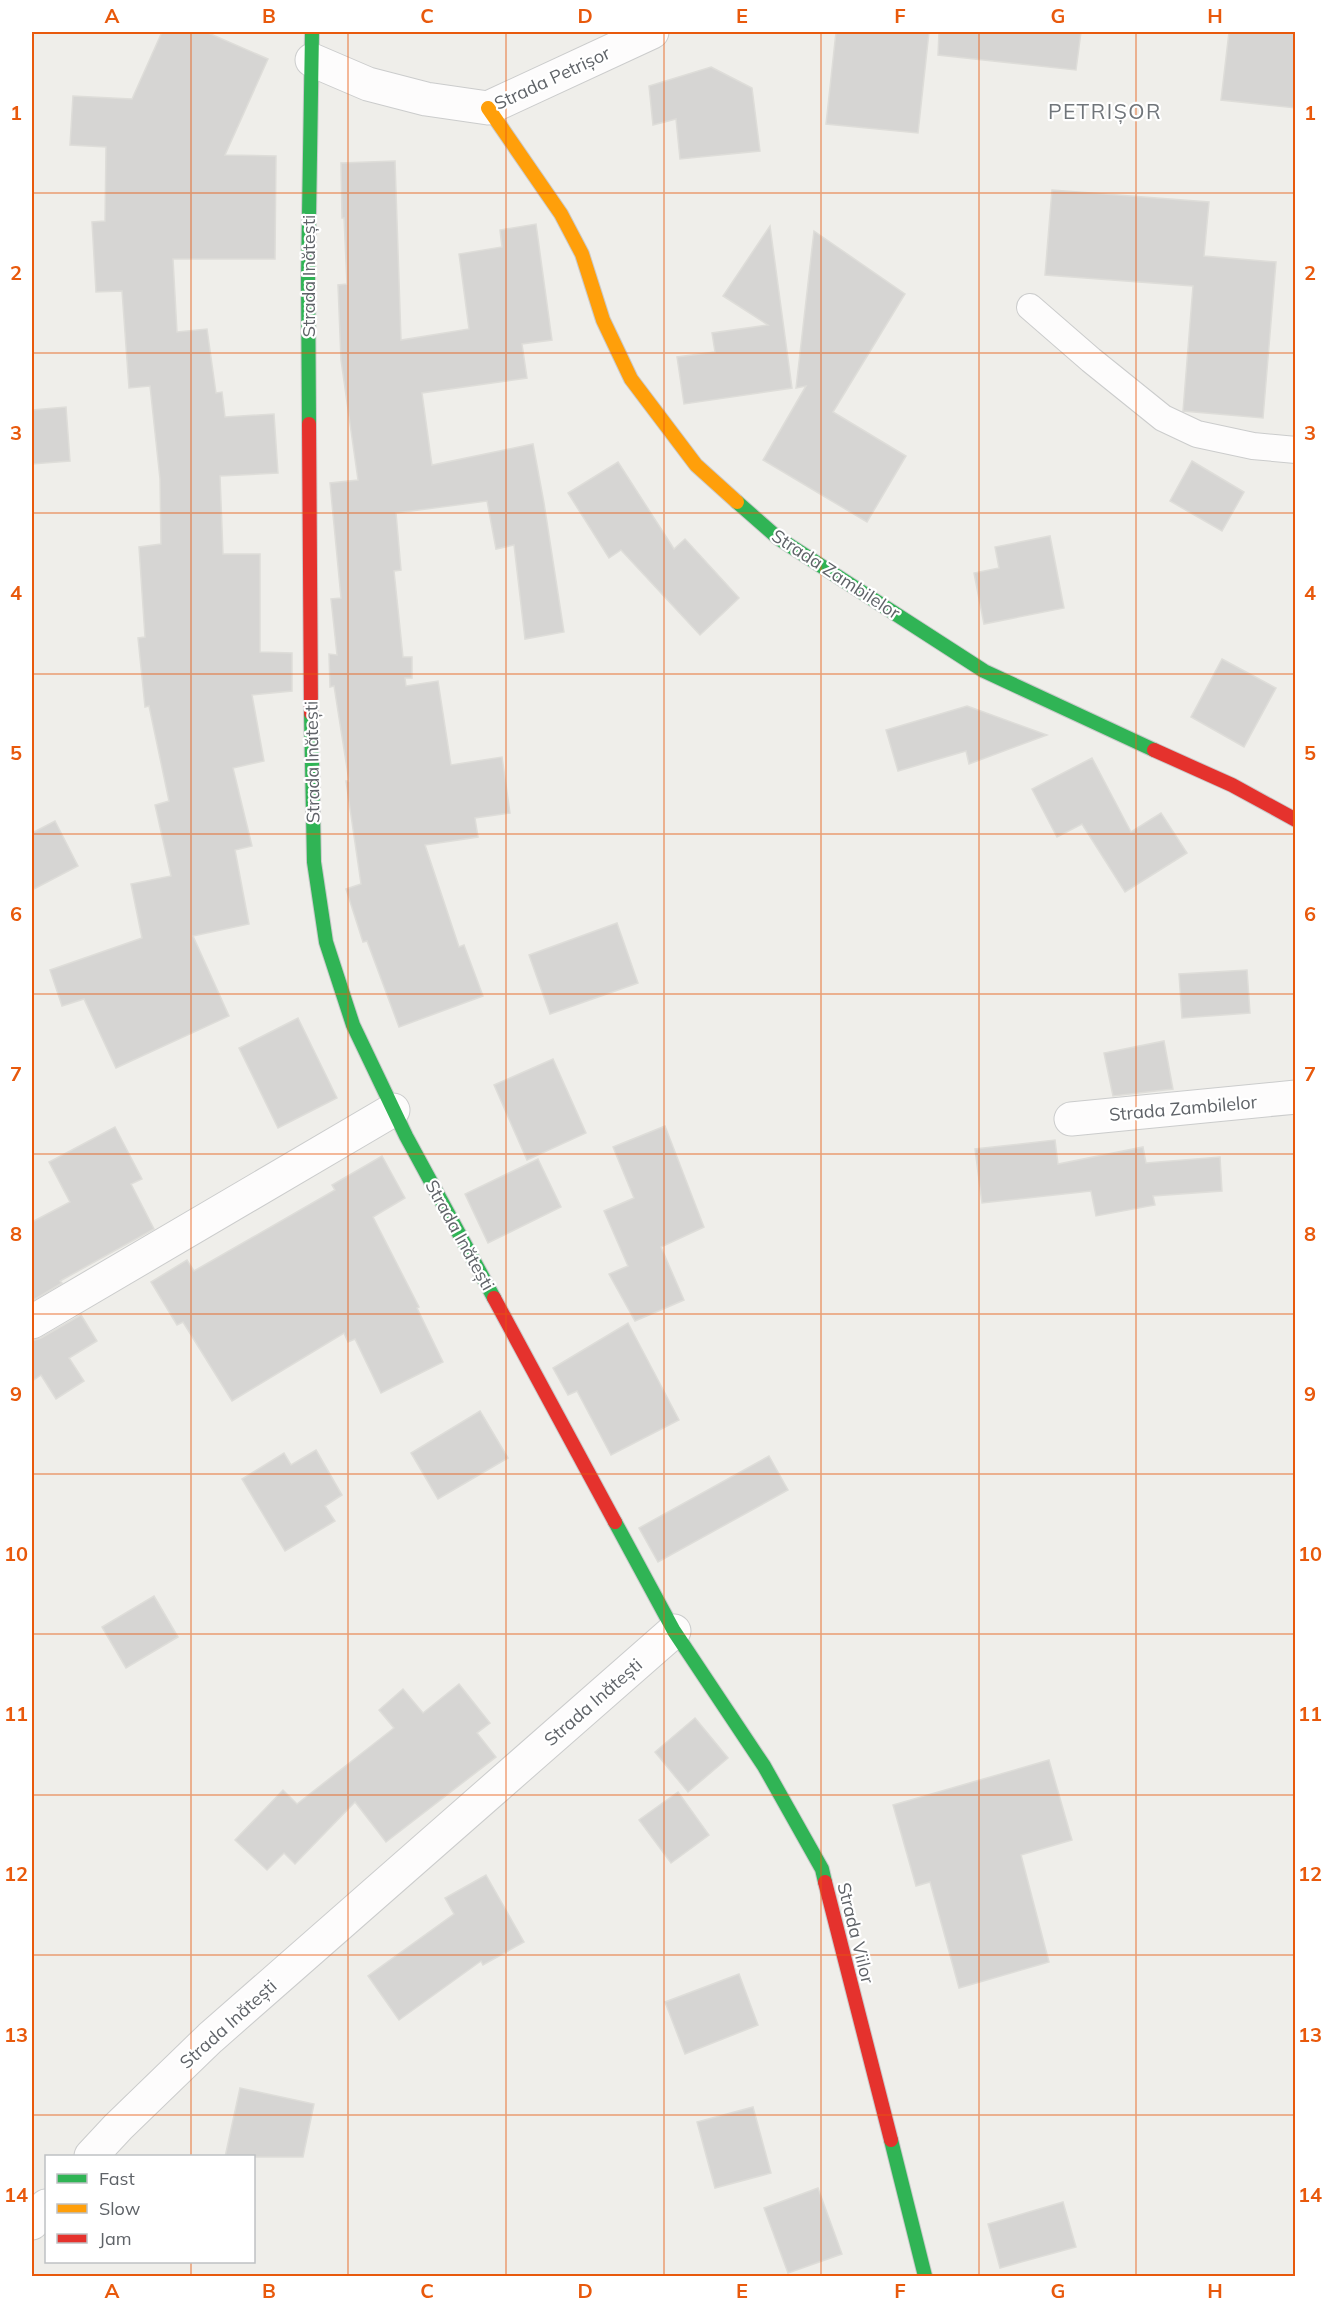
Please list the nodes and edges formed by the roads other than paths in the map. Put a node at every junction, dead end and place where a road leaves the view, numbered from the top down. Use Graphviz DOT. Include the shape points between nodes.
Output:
graph roads {
  1 [pos="652,32"];
  2 [pos="312,46"];
  3 [pos="488,108"];
  4 [pos="1030,307"];
  5 [pos="1296,450"];
  6 [pos="1296,820"];
  7 [pos="1296,1097"];
  8 [pos="393,1110"];
  9 [pos="1071,1119"];
  10 [pos="32,1322"];
  11 [pos="674,1632"];
  12 [pos="93,2155"];
  13 [pos="45,2207"];
  14 [pos="32,2223"];
  15 [pos="925,2277"];
  1 -- 3 [label="street, Strada Petrișor"];
  2 -- 3 [label="street, Strada Petrișor" via="368,84 426,99"];
  2 -- 8 [label="street, Strada Inătești" via="308,301 314,862 326,942 352,1025"];
  3 -- 6 [label="street, Strada Zambilelor" via="561,214 582,254 603,320 631,379 696,465 778,538 984,670 1232,785"];
  4 -- 5 [label="lane" via="1163,418 1197,434"];
  7 -- 9 [label="street, Strada Zambilelor"];
  8 -- 10 [label="street"];
  8 -- 11 [label="street, Strada Inătești"];
  11 -- 12 [label="street, Strada Inătești" via="210,2038"];
  11 -- 15 [label="street, Strada Viilor" via="764,1766 822,1869"];
  13 -- 14 [label="street"];
}
